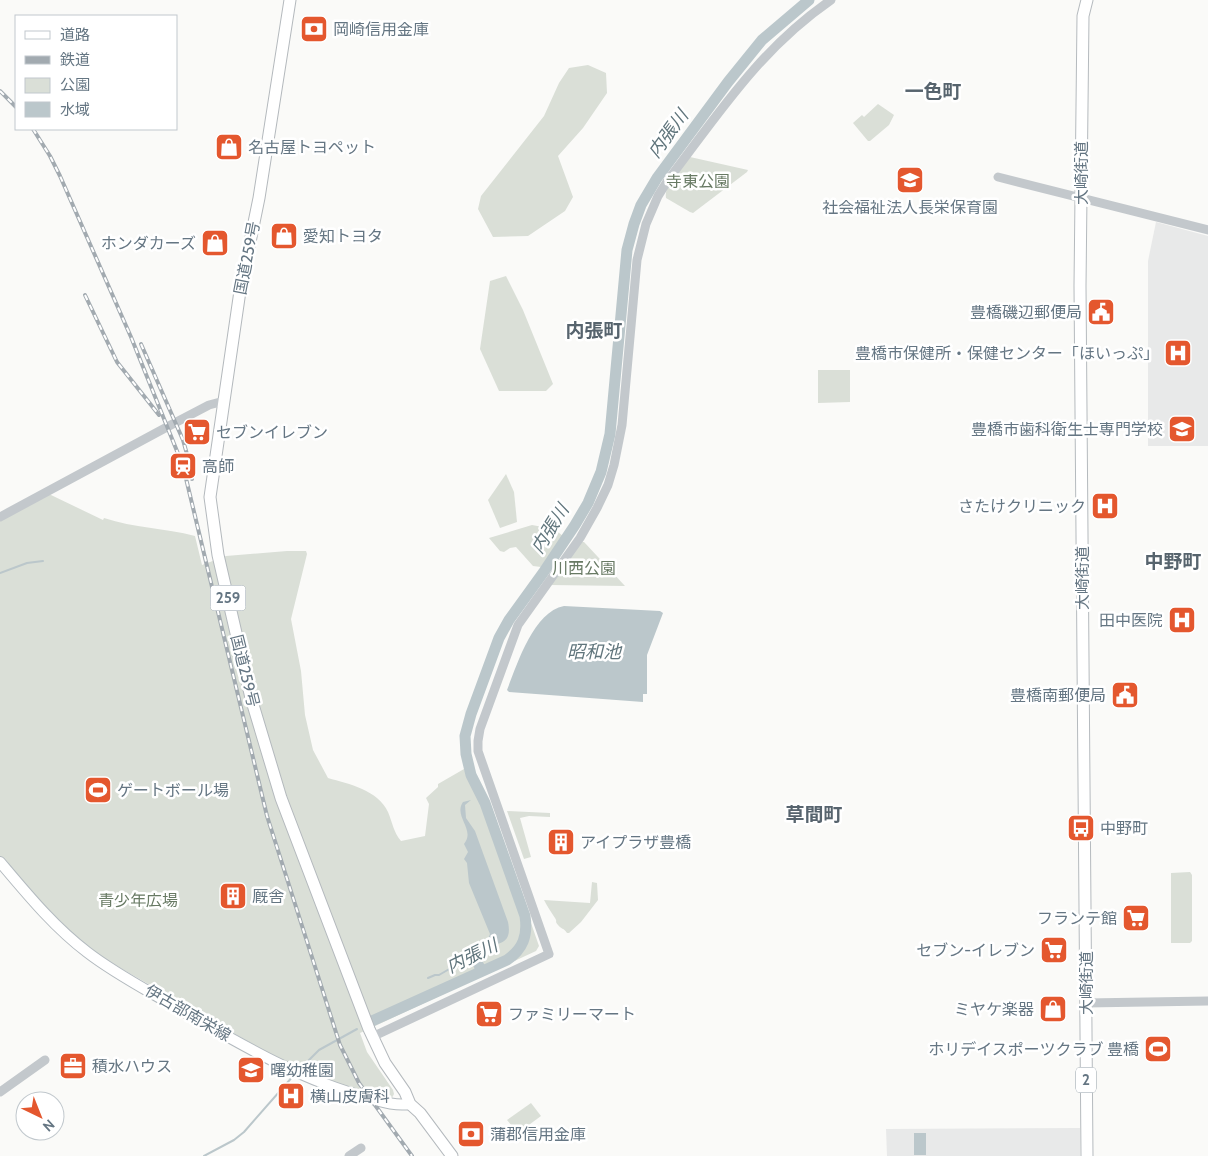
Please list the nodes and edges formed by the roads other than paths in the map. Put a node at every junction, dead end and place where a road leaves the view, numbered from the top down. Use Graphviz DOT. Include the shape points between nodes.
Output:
graph roads {
  1 [pos="290,0"];
  2 [pos="830,0"];
  3 [pos="1086,0"];
  4 [pos="998,177"];
  5 [pos="1080,198"];
  6 [pos="1208,230"];
  7 [pos="224,401"];
  8 [pos="0,517"];
  9 [pos="0,862"];
  10 [pos="1208,1001"];
  11 [pos="1086,1004"];
  12 [pos="372,1037"];
  13 [pos="45,1060"];
  14 [pos="0,1092"];
  15 [pos="410,1104"];
  16 [pos="361,1148"];
  17 [pos="349,1156"];
  18 [pos="452,1156"];
  19 [pos="1086,1156"];
  1 -- 7 [label="main road, 国道259号 / 259"];
  2 -- 12 [label="street" via="791,30 757,65 658,196 646,224 637,260 622,425 611,475 580,538 518,625 480,729 478,751 549,954"];
  3 -- 5 [label="main road, 大崎街道 / 2"];
  4 -- 5 [label="street"];
  5 -- 6 [label="street"];
  5 -- 11 [label="main road, 大崎街道 / 2"];
  7 -- 8 [label="street" via="209,405"];
  7 -- 12 [label="main road, 国道259号 / 259" via="210,497 218,555 248,689 281,798"];
  9 -- 15 [label="main road, 伊古部南栄線" via="56,925 106,966 264,1057 297,1072 356,1095 398,1106"];
  10 -- 11 [label="street"];
  11 -- 19 [label="main road, 大崎街道 / 2"];
  12 -- 15 [label="main road, 国道259号 / 259"];
  13 -- 14 [label="street"];
  15 -- 18 [label="main road, 国道259号 / 259"];
  16 -- 17 [label="street"];
}
